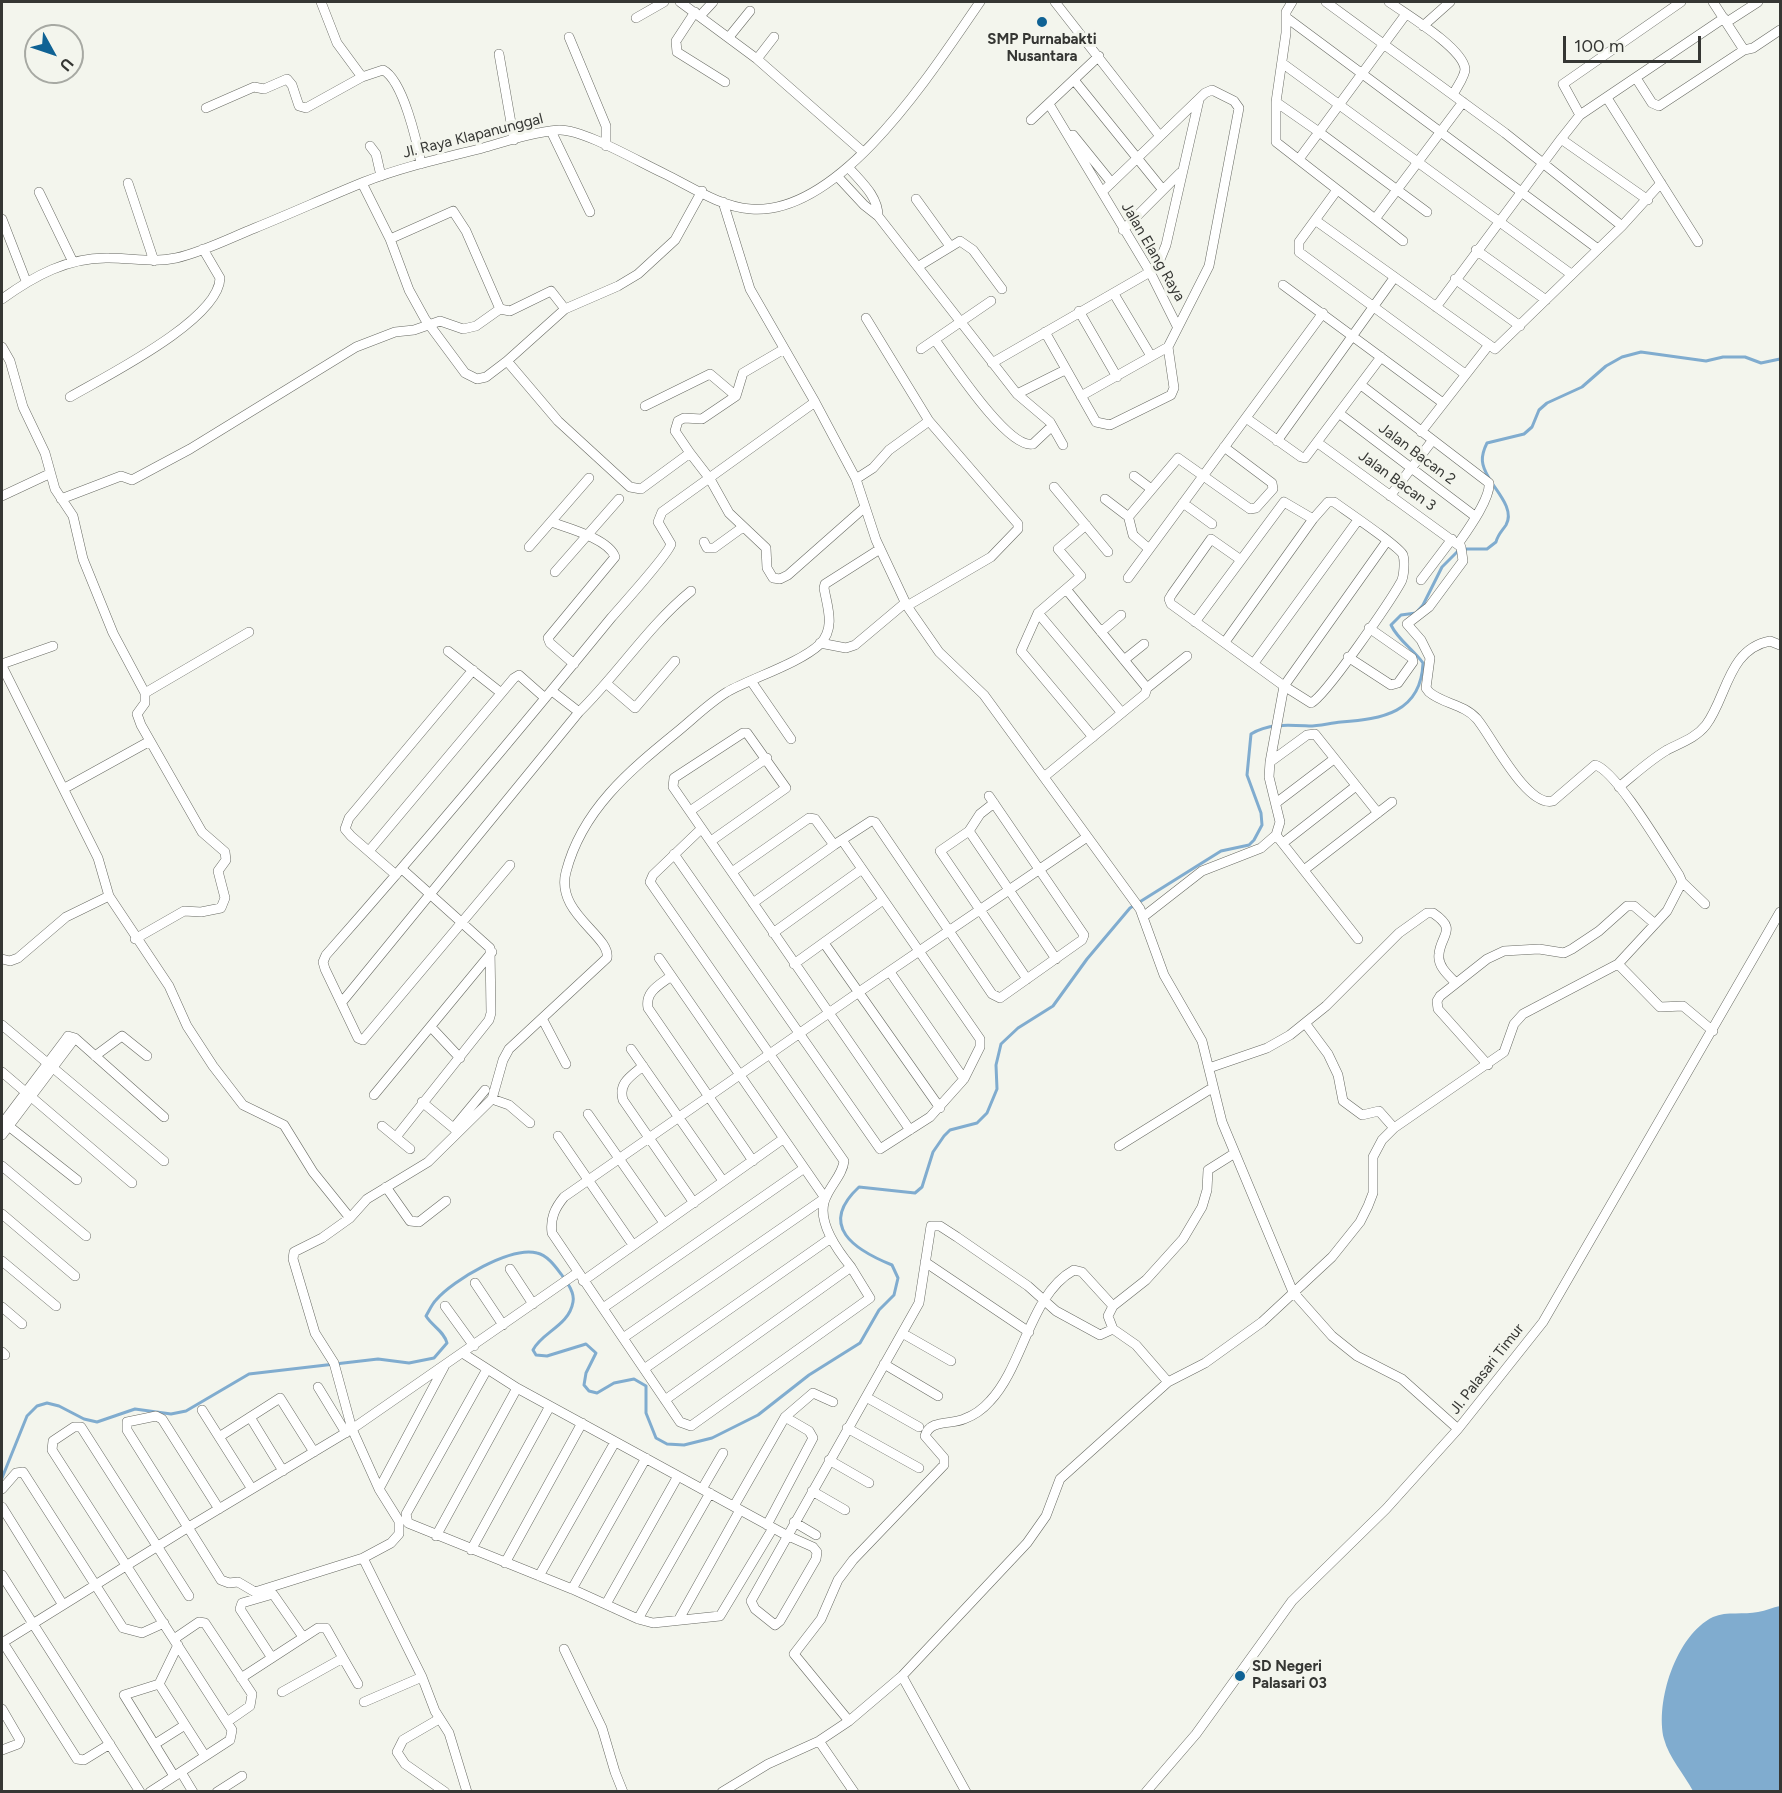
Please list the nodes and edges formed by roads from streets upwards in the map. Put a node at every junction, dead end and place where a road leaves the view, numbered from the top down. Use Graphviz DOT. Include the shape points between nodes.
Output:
graph roads {
  1 [pos="321,2"];
  2 [pos="664,2"];
  3 [pos="680,2"];
  4 [pos="713,2"];
  5 [pos="980,2"];
  6 [pos="1055,2"];
  7 [pos="1292,2"];
  8 [pos="1326,2"];
  9 [pos="1389,2"];
  10 [pos="1450,2"];
  11 [pos="1681,2"];
  12 [pos="1713,2"];
  13 [pos="1758,2"];
  14 [pos="750,11"];
  15 [pos="697,14"];
  16 [pos="1406,14"];
  17 [pos="636,18"];
  18 [pos="1287,18"];
  19 [pos="1726,20"];
  20 [pos="1423,26"];
  21 [pos="1780,30"];
  22 [pos="569,37"];
  23 [pos="729,37"];
  24 [pos="774,37"];
  25 [pos="1384,44"];
  26 [pos="1744,50"];
  27 [pos="499,54"];
  28 [pos="1099,56"];
  29 [pos="757,59"];
  30 [pos="1282,63"];
  31 [pos="1361,73"];
  32 [pos="362,77"];
  33 [pos="1636,78"];
  34 [pos="1074,80"];
  35 [pos="725,82"];
  36 [pos="1453,95"];
  37 [pos="1607,98"];
  38 [pos="1199,100"];
  39 [pos="1276,102"];
  40 [pos="1463,102"];
  41 [pos="1340,103"];
  42 [pos="1049,104"];
  43 [pos="206,108"];
  44 [pos="1580,115"];
  45 [pos="1031,120"];
  46 [pos="1063,124"];
  47 [pos="551,131"];
  48 [pos="1319,132"];
  49 [pos="1440,132"];
  50 [pos="1159,135"];
  51 [pos="1561,139"];
  52 [pos="514,140"];
  53 [pos="370,146"];
  54 [pos="606,146"];
  55 [pos="863,152"];
  56 [pos="1135,158"];
  57 [pos="1299,159"];
  58 [pos="1419,161"];
  59 [pos="1542,162"];
  60 [pos="421,164"];
  61 [pos="849,168"];
  62 [pos="1180,173"];
  63 [pos="381,176"];
  64 [pos="838,177"];
  65 [pos="1111,182"];
  66 [pos="128,183"];
  67 [pos="362,183"];
  68 [pos="1661,183"];
  69 [pos="1163,190"];
  70 [pos="1337,190"];
  71 [pos="1398,190"];
  72 [pos="702,191"];
  73 [pos="39,192"];
  74 [pos="1101,192"];
  75 [pos="1519,193"];
  76 [pos="916,199"];
  77 [pos="1648,200"];
  78 [pos="723,202"];
  79 [pos="1426,212"];
  80 [pos="590,213"];
  81 [pos="879,216"];
  82 [pos="2,219"];
  83 [pos="1375,219"];
  84 [pos="1498,219"];
  85 [pos="1315,220"];
  86 [pos="1622,226"];
  87 [pos="1123,230"];
  88 [pos="390,239"];
  89 [pos="1403,241"];
  90 [pos="1698,242"];
  91 [pos="950,246"];
  92 [pos="203,249"];
  93 [pos="1598,249"];
  94 [pos="1476,250"];
  95 [pos="72,260"];
  96 [pos="154,261"];
  97 [pos="919,266"];
  98 [pos="1150,272"];
  99 [pos="1571,274"];
  100 [pos="1394,278"];
  101 [pos="1455,279"];
  102 [pos="26,281"];
  103 [pos="1283,285"];
  104 [pos="1002,289"];
  105 [pos="1114,294"];
  106 [pos="2,299"];
  107 [pos="1546,300"];
  108 [pos="991,301"];
  109 [pos="1436,307"];
  110 [pos="1373,308"];
  111 [pos="500,309"];
  112 [pos="565,309"];
  113 [pos="1079,311"];
  114 [pos="1323,313"];
  115 [pos="866,318"];
  116 [pos="962,320"];
  117 [pos="1177,326"];
  118 [pos="1520,326"];
  119 [pos="430,327"];
  120 [pos="1045,333"];
  121 [pos="1353,336"];
  122 [pos="936,340"];
  123 [pos="1488,346"];
  124 [pos="2,347"];
  125 [pos="1168,347"];
  126 [pos="784,349"];
  127 [pos="921,349"];
  128 [pos="1151,356"];
  129 [pos="1381,357"];
  130 [pos="507,361"];
  131 [pos="992,363"];
  132 [pos="1065,370"];
  133 [pos="1465,374"];
  134 [pos="1117,377"];
  135 [pos="1361,385"];
  136 [pos="1017,394"];
  137 [pos="736,396"];
  138 [pos="1081,396"];
  139 [pos="70,397"];
  140 [pos="815,402"];
  141 [pos="1443,403"];
  142 [pos="645,406"];
  143 [pos="1340,414"];
  144 [pos="1246,418"];
  145 [pos="929,421"];
  146 [pos="1052,428"];
  147 [pos="1421,432"];
  148 [pos="1277,441"];
  149 [pos="1432,441"];
  150 [pos="1318,443"];
  151 [pos="1063,445"];
  152 [pos="1224,447"];
  153 [pos="690,453"];
  154 [pos="1411,469"];
  155 [pos="49,474"];
  156 [pos="1204,475"];
  157 [pos="1134,476"];
  158 [pos="590,478"];
  159 [pos="710,479"];
  160 [pos="856,479"];
  161 [pos="1054,487"];
  162 [pos="1150,489"];
  163 [pos="1273,489"];
  164 [pos="2,496"];
  165 [pos="1390,496"];
  166 [pos="61,499"];
  167 [pos="619,499"];
  168 [pos="1105,499"];
  169 [pos="1284,502"];
  170 [pos="1183,503"];
  171 [pos="865,507"];
  172 [pos="1128,515"];
  173 [pos="1476,517"];
  174 [pos="1313,519"];
  175 [pos="1358,520"];
  176 [pos="551,522"];
  177 [pos="1212,524"];
  178 [pos="1086,525"];
  179 [pos="742,527"];
  180 [pos="587,535"];
  181 [pos="1387,541"];
  182 [pos="704,542"];
  183 [pos="1459,546"];
  184 [pos="529,547"];
  185 [pos="880,549"];
  186 [pos="1149,549"];
  187 [pos="1108,552"];
  188 [pos="1241,560"];
  189 [pos="555,572"];
  190 [pos="1128,578"];
  191 [pos="1421,580"];
  192 [pos="1066,589"];
  193 [pos="691,591"];
  194 [pos="906,604"];
  195 [pos="1038,613"];
  196 [pos="1121,615"];
  197 [pos="1196,622"];
  198 [pos="1369,628"];
  199 [pos="249,632"];
  200 [pos="1101,632"];
  201 [pos="1225,642"];
  202 [pos="820,643"];
  203 [pos="1144,644"];
  204 [pos="1780,645"];
  205 [pos="53,646"];
  206 [pos="448,651"];
  207 [pos="1187,656"];
  208 [pos="1348,657"];
  209 [pos="1124,660"];
  210 [pos="675,661"];
  211 [pos="1254,663"];
  212 [pos="574,664"];
  213 [pos="2,665"];
  214 [pos="472,670"];
  215 [pos="751,681"];
  216 [pos="607,684"];
  217 [pos="1284,686"];
  218 [pos="1147,688"];
  219 [pos="6,690"];
  220 [pos="500,692"];
  221 [pos="145,693"];
  222 [pos="548,694"];
  223 [pos="579,712"];
  224 [pos="1122,713"];
  225 [pos="1093,737"];
  226 [pos="791,739"];
  227 [pos="150,741"];
  228 [pos="767,758"];
  229 [pos="1334,759"];
  230 [pos="1270,762"];
  231 [pos="1044,777"];
  232 [pos="1356,786"];
  233 [pos="1619,786"];
  234 [pos="64,788"];
  235 [pos="1392,802"];
  236 [pos="1276,803"];
  237 [pos="690,811"];
  238 [pos="1378,813"];
  239 [pos="701,829"];
  240 [pos="969,831"];
  241 [pos="1087,837"];
  242 [pos="1280,839"];
  243 [pos="711,841"];
  244 [pos="838,843"];
  245 [pos="369,851"];
  246 [pos="674,854"];
  247 [pos="510,865"];
  248 [pos="862,869"];
  249 [pos="1038,870"];
  250 [pos="1304,870"];
  251 [pos="399,872"];
  252 [pos="732,872"];
  253 [pos="1682,882"];
  254 [pos="1009,890"];
  255 [pos="432,894"];
  256 [pos="109,896"];
  257 [pos="883,900"];
  258 [pos="753,903"];
  259 [pos="1705,904"];
  260 [pos="979,911"];
  261 [pos="1780,912"];
  262 [pos="1142,913"];
  263 [pos="464,922"];
  264 [pos="1655,924"];
  265 [pos="948,932"];
  266 [pos="773,933"];
  267 [pos="135,939"];
  268 [pos="1358,939"];
  269 [pos="824,943"];
  270 [pos="492,952"];
  271 [pos="920,952"];
  272 [pos="659,958"];
  273 [pos="2,959"];
  274 [pos="1056,959"];
  275 [pos="794,964"];
  276 [pos="1618,964"];
  277 [pos="890,972"];
  278 [pos="670,977"];
  279 [pos="1027,979"];
  280 [pos="1456,983"];
  281 [pos="859,992"];
  282 [pos="342,1002"];
  283 [pos="829,1015"];
  284 [pos="543,1020"];
  285 [pos="1305,1023"];
  286 [pos="2,1025"];
  287 [pos="431,1027"];
  288 [pos="1713,1031"];
  289 [pos="800,1034"];
  290 [pos="631,1049"];
  291 [pos="768,1055"];
  292 [pos="95,1056"];
  293 [pos="147,1056"];
  294 [pos="460,1058"];
  295 [pos="52,1064"];
  296 [pos="566,1064"];
  297 [pos="1488,1065"];
  298 [pos="644,1066"];
  299 [pos="1209,1068"];
  300 [pos="2,1072"];
  301 [pos="738,1075"];
  302 [pos="964,1078"];
  303 [pos="1212,1088"];
  304 [pos="485,1090"];
  305 [pos="29,1094"];
  306 [pos="374,1095"];
  307 [pos="710,1096"];
  308 [pos="492,1099"];
  309 [pos="422,1102"];
  310 [pos="940,1108"];
  311 [pos="588,1114"];
  312 [pos="164,1117"];
  313 [pos="679,1117"];
  314 [pos="530,1122"];
  315 [pos="4,1123"];
  316 [pos="382,1126"];
  317 [pos="1394,1128"];
  318 [pos="455,1130"];
  319 [pos="910,1130"];
  320 [pos="2,1135"];
  321 [pos="558,1136"];
  322 [pos="396,1137"];
  323 [pos="649,1138"];
  324 [pos="783,1139"];
  325 [pos="1119,1146"];
  326 [pos="410,1149"];
  327 [pos="1235,1153"];
  328 [pos="619,1159"];
  329 [pos="164,1161"];
  330 [pos="753,1161"];
  331 [pos="2,1166"];
  332 [pos="804,1169"];
  333 [pos="77,1180"];
  334 [pos="589,1180"];
  335 [pos="723,1181"];
  336 [pos="132,1183"];
  337 [pos="387,1187"];
  338 [pos="825,1198"];
  339 [pos="446,1201"];
  340 [pos="694,1203"];
  341 [pos="2,1214"];
  342 [pos="350,1218"];
  343 [pos="664,1223"];
  344 [pos="86,1236"];
  345 [pos="831,1238"];
  346 [pos="633,1245"];
  347 [pos="2,1261"];
  348 [pos="925,1262"];
  349 [pos="851,1267"];
  350 [pos="510,1269"];
  351 [pos="75,1276"];
  352 [pos="577,1277"];
  353 [pos="475,1282"];
  354 [pos="1293,1292"];
  355 [pos="1045,1300"];
  356 [pos="533,1304"];
  357 [pos="56,1306"];
  358 [pos="445,1306"];
  359 [pos="1113,1306"];
  360 [pos="2,1307"];
  361 [pos="603,1308"];
  362 [pos="22,1324"];
  363 [pos="503,1324"];
  364 [pos="1113,1329"];
  365 [pos="1029,1332"];
  366 [pos="902,1333"];
  367 [pos="623,1338"];
  368 [pos="474,1346"];
  369 [pos="464,1354"];
  370 [pos="951,1361"];
  371 [pos="884,1364"];
  372 [pos="445,1365"];
  373 [pos="644,1369"];
  374 [pos="486,1371"];
  375 [pos="1168,1382"];
  376 [pos="318,1387"];
  377 [pos="517,1388"];
  378 [pos="938,1396"];
  379 [pos="866,1397"];
  380 [pos="665,1400"];
  381 [pos="833,1402"];
  382 [pos="550,1406"];
  383 [pos="202,1410"];
  384 [pos="250,1417"];
  385 [pos="785,1417"];
  386 [pos="582,1423"];
  387 [pos="919,1427"];
  388 [pos="846,1428"];
  389 [pos="1458,1430"];
  390 [pos="349,1431"];
  391 [pos="219,1437"];
  392 [pos="615,1442"];
  393 [pos="314,1452"];
  394 [pos="723,1453"];
  395 [pos="646,1458"];
  396 [pos="829,1460"];
  397 [pos="919,1468"];
  398 [pos="283,1471"];
  399 [pos="678,1476"];
  400 [pos="869,1483"];
  401 [pos="2,1488"];
  402 [pos="252,1489"];
  403 [pos="379,1489"];
  404 [pos="706,1491"];
  405 [pos="812,1491"];
  406 [pos="2,1507"];
  407 [pos="737,1508"];
  408 [pos="219,1509"];
  409 [pos="845,1510"];
  410 [pos="402,1520"];
  411 [pos="794,1522"];
  412 [pos="770,1526"];
  413 [pos="187,1528"];
  414 [pos="816,1535"];
  415 [pos="436,1536"];
  416 [pos="786,1536"];
  417 [pos="157,1546"];
  418 [pos="471,1550"];
  419 [pos="363,1558"];
  420 [pos="506,1563"];
  421 [pos="127,1565"];
  422 [pos="2,1575"];
  423 [pos="539,1576"];
  424 [pos="94,1585"];
  425 [pos="572,1589"];
  426 [pos="189,1596"];
  427 [pos="606,1604"];
  428 [pos="63,1605"];
  429 [pos="638,1619"];
  430 [pos="680,1619"];
  431 [pos="164,1623"];
  432 [pos="32,1624"];
  433 [pos="303,1637"];
  434 [pos="2,1642"];
  435 [pos="176,1642"];
  436 [pos="564,1649"];
  437 [pos="272,1658"];
  438 [pos="344,1658"];
  439 [pos="902,1676"];
  440 [pos="422,1677"];
  441 [pos="241,1678"];
  442 [pos="159,1684"];
  443 [pos="358,1684"];
  444 [pos="282,1692"];
  445 [pos="364,1702"];
  446 [pos="2,1709"];
  447 [pos="439,1719"];
  448 [pos="849,1721"];
  449 [pos="227,1722"];
  450 [pos="185,1725"];
  451 [pos="819,1741"];
  452 [pos="110,1744"];
  453 [pos="155,1744"];
  454 [pos="2,1750"];
  455 [pos="205,1756"];
  456 [pos="178,1774"];
  457 [pos="242,1776"];
  458 [pos="140,1791"];
  459 [pos="150,1791"];
  460 [pos="193,1791"];
  461 [pos="217,1791"];
  462 [pos="445,1791"];
  463 [pos="467,1791"];
  464 [pos="623,1791"];
  465 [pos="722,1791"];
  466 [pos="854,1791"];
  467 [pos="966,1791"];
  468 [pos="1146,1791"];
  1 -- 32 [label="street" via="333,37"];
  2 -- 17 [label="street"];
  3 -- 15 [label="street"];
  4 -- 15 [label="street"];
  5 -- 55 [label="street, Jl. Raya Klapanunggal" via="941,57"];
  6 -- 28 [label="street"];
  7 -- 18 [label="street"];
  8 -- 25 [label="street"];
  9 -- 16 [label="street"];
  10 -- 20 [label="street"];
  11 -- 44 [label="street" via="1565,81 1562,86"];
  12 -- 19 [label="street"];
  13 -- 19 [label="street"];
  14 -- 23 [label="street"];
  15 -- 23 [label="street"];
  15 -- 35 [label="street" via="676,41 677,52"];
  16 -- 20 [label="street"];
  16 -- 25 [label="street"];
  18 -- 30 [label="street"];
  18 -- 31 [label="street"];
  19 -- 26 [label="street"];
  19 -- 33 [label="street"];
  20 -- 36 [label="street" via="1462,62 1464,74"];
  21 -- 26 [label="street"];
  22 -- 54 [label="street" via="606,126"];
  23 -- 29 [label="street"];
  24 -- 29 [label="street"];
  25 -- 31 [label="street"];
  25 -- 36 [label="street"];
  26 -- 33 [label="street" via="1659,106 1652,103"];
  27 -- 52 [label="street"];
  28 -- 34 [label="street"];
  28 -- 50 [label="street"];
  29 -- 55 [label="street"];
  30 -- 39 [label="street"];
  30 -- 41 [label="street"];
  31 -- 41 [label="street"];
  31 -- 49 [label="street"];
  32 -- 43 [label="street" via="306,108 299,105 292,85 286,80 264,88 254,87"];
  32 -- 60 [label="street" via="382,70 391,76 415,132"];
  33 -- 37 [label="street"];
  34 -- 42 [label="street"];
  34 -- 56 [label="street"];
  36 -- 40 [label="street"];
  37 -- 44 [label="street"];
  37 -- 68 [label="street"];
  38 -- 50 [label="street"];
  38 -- 62 [label="street"];
  38 -- 117 [label="street" via="1212,90 1234,102 1240,115 1209,266"];
  39 -- 48 [label="street"];
  39 -- 57 [label="street" via="1276,142"];
  40 -- 49 [label="street"];
  40 -- 59 [label="street"];
  41 -- 48 [label="street"];
  41 -- 58 [label="street"];
  42 -- 45 [label="street"];
  42 -- 46 [label="street"];
  44 -- 51 [label="street"];
  46 -- 65 [label="street"];
  46 -- 74 [label="street, Jalan Elang Raya"];
  47 -- 52 [label="street, Jl. Raya Klapanunggal"];
  47 -- 54 [label="street, Jl. Raya Klapanunggal" via="563,130"];
  47 -- 80 [label="street"];
  48 -- 57 [label="street"];
  48 -- 71 [label="street"];
  49 -- 58 [label="street"];
  49 -- 75 [label="street"];
  50 -- 56 [label="street"];
  51 -- 59 [label="street"];
  51 -- 77 [label="street"];
  52 -- 60 [label="street, Jl. Raya Klapanunggal"];
  53 -- 63 [label="street"];
  54 -- 72 [label="street, Jl. Raya Klapanunggal"];
  55 -- 61 [label="street, Jl. Raya Klapanunggal"];
  56 -- 65 [label="street"];
  56 -- 69 [label="street"];
  57 -- 70 [label="street"];
  58 -- 71 [label="street"];
  58 -- 84 [label="street"];
  59 -- 75 [label="street"];
  59 -- 86 [label="street"];
  60 -- 63 [label="street, Jl. Raya Klapanunggal"];
  61 -- 64 [label="street, Jl. Raya Klapanunggal"];
  61 -- 81 [label="street" via="873,196"];
  62 -- 69 [label="street"];
  62 -- 98 [label="street" via="1166,245"];
  63 -- 67 [label="street, Jl. Raya Klapanunggal"];
  64 -- 78 [label="street, Jl. Raya Klapanunggal" via="785,205 751,209"];
  64 -- 81 [label="street"];
  65 -- 74 [label="street"];
  66 -- 96 [label="street"];
  67 -- 88 [label="street"];
  67 -- 92 [label="street, Jl. Raya Klapanunggal"];
  68 -- 77 [label="street"];
  68 -- 90 [label="street"];
  69 -- 87 [label="street"];
  70 -- 83 [label="street"];
  70 -- 85 [label="street"];
  71 -- 79 [label="street"];
  71 -- 83 [label="street"];
  72 -- 78 [label="street, Jl. Raya Klapanunggal"];
  72 -- 112 [label="street" via="675,240 638,274"];
  73 -- 95 [label="street"];
  74 -- 87 [label="street, Jalan Elang Raya"];
  75 -- 84 [label="street"];
  75 -- 93 [label="street"];
  76 -- 91 [label="street"];
  77 -- 86 [label="street"];
  78 -- 126 [label="street" via="750,289"];
  81 -- 97 [label="street"];
  82 -- 102 [label="street"];
  83 -- 89 [label="street"];
  84 -- 94 [label="street"];
  84 -- 99 [label="street"];
  85 -- 100 [label="street"];
  85 -- 110 [label="street" via="1299,242 1299,252"];
  86 -- 93 [label="street"];
  87 -- 98 [label="street, Jalan Elang Raya"];
  88 -- 111 [label="street" via="456,212"];
  88 -- 119 [label="street" via="409,290"];
  91 -- 97 [label="street"];
  91 -- 104 [label="street" via="960,241 967,243"];
  92 -- 96 [label="street, Jl. Raya Klapanunggal"];
  92 -- 139 [label="street" via="220,278 213,302 156,347"];
  93 -- 99 [label="street"];
  94 -- 101 [label="street"];
  94 -- 107 [label="street"];
  95 -- 96 [label="street, Jl. Raya Klapanunggal"];
  95 -- 102 [label="street, Jl. Raya Klapanunggal"];
  97 -- 116 [label="street"];
  98 -- 105 [label="street"];
  98 -- 117 [label="street, Jalan Elang Raya"];
  99 -- 107 [label="street"];
  100 -- 109 [label="street"];
  100 -- 110 [label="street"];
  101 -- 109 [label="street"];
  101 -- 118 [label="street"];
  102 -- 106 [label="street, Jl. Raya Klapanunggal"];
  103 -- 114 [label="street"];
  105 -- 113 [label="street"];
  105 -- 128 [label="street"];
  107 -- 118 [label="street"];
  108 -- 116 [label="street"];
  109 -- 123 [label="street"];
  110 -- 121 [label="street"];
  110 -- 133 [label="street"];
  111 -- 112 [label="street" via="510,311 551,291"];
  111 -- 119 [label="street" via="485,322 463,329 440,321"];
  112 -- 130 [label="street"];
  113 -- 120 [label="street"];
  113 -- 134 [label="street"];
  114 -- 121 [label="street"];
  114 -- 144 [label="street"];
  115 -- 145 [label="street"];
  116 -- 122 [label="street"];
  116 -- 131 [label="street"];
  117 -- 125 [label="street"];
  118 -- 123 [label="street" via="1496,349"];
  119 -- 130 [label="street" via="471,377 486,377"];
  119 -- 166 [label="street" via="394,332 356,347 132,480 121,476"];
  120 -- 131 [label="street"];
  120 -- 132 [label="street"];
  121 -- 129 [label="street"];
  121 -- 148 [label="street"];
  122 -- 127 [label="street"];
  122 -- 146 [label="street" via="987,411 1021,442 1033,444"];
  123 -- 133 [label="street"];
  124 -- 155 [label="street" via="23,407 45,453"];
  125 -- 128 [label="street"];
  125 -- 138 [label="street" via="1171,395 1105,426 1096,422"];
  126 -- 137 [label="street" via="743,373"];
  126 -- 140 [label="street"];
  128 -- 134 [label="street"];
  129 -- 135 [label="street"];
  129 -- 141 [label="street"];
  130 -- 153 [label="street" via="558,422 630,488 641,489"];
  131 -- 136 [label="street"];
  132 -- 136 [label="street"];
  132 -- 138 [label="street"];
  133 -- 141 [label="street"];
  134 -- 138 [label="street"];
  135 -- 143 [label="street"];
  135 -- 147 [label="street"];
  136 -- 146 [label="street" via="1044,415"];
  137 -- 142 [label="street" via="710,374"];
  137 -- 153 [label="street" via="702,419 684,417 678,421 675,431"];
  140 -- 159 [label="street"];
  140 -- 160 [label="street"];
  141 -- 147 [label="street"];
  143 -- 150 [label="street"];
  143 -- 154 [label="street, Jalan Bacan 2"];
  144 -- 148 [label="street"];
  144 -- 152 [label="street"];
  145 -- 160 [label="street"];
  145 -- 194 [label="street" via="1018,524 1018,529 991,557"];
  146 -- 151 [label="street"];
  147 -- 149 [label="street"];
  148 -- 150 [label="street" via="1305,458"];
  149 -- 154 [label="street"];
  149 -- 173 [label="street" via="1489,483"];
  150 -- 165 [label="street, Jalan Bacan 3"];
  152 -- 156 [label="street"];
  152 -- 163 [label="street" via="1272,483"];
  153 -- 159 [label="street"];
  154 -- 165 [label="street"];
  154 -- 173 [label="street, Jalan Bacan 2"];
  155 -- 164 [label="street"];
  155 -- 166 [label="street"];
  156 -- 162 [label="street" via="1178,458"];
  156 -- 163 [label="street" via="1250,509 1256,508"];
  156 -- 170 [label="street"];
  157 -- 162 [label="street"];
  158 -- 176 [label="street"];
  159 -- 179 [label="street" via="729,513"];
  159 -- 212 [label="street" via="662,512 658,522 671,544 669,551"];
  160 -- 171 [label="street"];
  161 -- 178 [label="street"];
  162 -- 172 [label="street"];
  163 -- 169 [label="street"];
  165 -- 183 [label="street, Jalan Bacan 3"];
  166 -- 221 [label="street" via="74,516 83,559 117,642"];
  167 -- 180 [label="street"];
  168 -- 172 [label="street"];
  169 -- 174 [label="street"];
  169 -- 188 [label="street"];
  170 -- 177 [label="street"];
  170 -- 186 [label="street"];
  171 -- 179 [label="street" via="780,579 768,573 766,548"];
  171 -- 185 [label="street"];
  172 -- 186 [label="street" via="1133,535"];
  173 -- 183 [label="street"];
  174 -- 175 [label="street" via="1331,501"];
  174 -- 201 [label="street"];
  175 -- 181 [label="street"];
  175 -- 211 [label="street"];
  176 -- 180 [label="street"];
  176 -- 184 [label="street"];
  178 -- 187 [label="street"];
  178 -- 192 [label="street" via="1058,549 1081,576"];
  179 -- 182 [label="street" via="710,549"];
  180 -- 189 [label="street"];
  180 -- 212 [label="street" via="613,550 615,557 548,638"];
  181 -- 198 [label="street" via="1402,553 1403,577"];
  181 -- 217 [label="street"];
  183 -- 191 [label="street"];
  183 -- 233 [label="street" via="1463,561 1435,600 1407,624 1430,657 1426,688 1477,719 1539,800 1553,801 1594,765"];
  185 -- 194 [label="street"];
  185 -- 202 [label="street" via="825,584 830,620"];
  186 -- 190 [label="street"];
  188 -- 197 [label="street"];
  188 -- 197 [label="street" via="1214,540 1207,543 1169,599"];
  192 -- 195 [label="street"];
  192 -- 200 [label="street"];
  193 -- 216 [label="street" via="660,620"];
  194 -- 202 [label="street" via="855,645 846,648"];
  194 -- 231 [label="street" via="939,652 984,695"];
  195 -- 224 [label="street"];
  195 -- 225 [label="street" via="1021,651"];
  196 -- 200 [label="street"];
  197 -- 201 [label="street"];
  198 -- 208 [label="street"];
  198 -- 208 [label="street" via="1410,656 1413,662 1398,683 1390,685"];
  199 -- 221 [label="street"];
  200 -- 209 [label="street"];
  201 -- 211 [label="street"];
  202 -- 215 [label="street"];
  203 -- 209 [label="street"];
  204 -- 233 [label="street" via="1763,643 1748,650 1732,670 1706,726"];
  205 -- 213 [label="street"];
  206 -- 214 [label="street"];
  207 -- 218 [label="street"];
  208 -- 217 [label="street" via="1315,701 1305,702"];
  209 -- 218 [label="street"];
  210 -- 216 [label="street" via="635,708"];
  211 -- 217 [label="street"];
  212 -- 222 [label="street"];
  213 -- 219 [label="street"];
  214 -- 220 [label="street"];
  214 -- 245 [label="street" via="349,818 345,829"];
  215 -- 226 [label="street"];
  215 -- 284 [label="street" via="727,693 640,761 599,803 566,872 565,886 575,916 606,947 607,958"];
  216 -- 223 [label="street"];
  217 -- 230 [label="street"];
  218 -- 224 [label="street"];
  219 -- 234 [label="street"];
  220 -- 222 [label="street" via="519,675"];
  220 -- 245 [label="street"];
  221 -- 227 [label="street" via="145,703 137,714"];
  222 -- 223 [label="street"];
  222 -- 251 [label="street"];
  223 -- 255 [label="street"];
  224 -- 225 [label="street"];
  225 -- 231 [label="street"];
  227 -- 234 [label="street"];
  227 -- 267 [label="street" via="202,832 225,852 226,860 218,871 225,901 218,909 184,911"];
  228 -- 237 [label="street"];
  228 -- 237 [label="street" via="751,736 743,733 674,778 673,787"];
  228 -- 243 [label="street" via="786,785 784,791"];
  229 -- 230 [label="street" via="1311,733"];
  229 -- 232 [label="street"];
  229 -- 236 [label="street"];
  230 -- 236 [label="street" via="1269,777"];
  231 -- 241 [label="street"];
  232 -- 238 [label="street"];
  232 -- 242 [label="street"];
  233 -- 253 [label="street"];
  234 -- 256 [label="street" via="98,858"];
  235 -- 238 [label="street"];
  236 -- 242 [label="street"];
  237 -- 239 [label="street"];
  238 -- 250 [label="street"];
  239 -- 243 [label="street"];
  239 -- 246 [label="street"];
  240 -- 249 [label="street" via="991,799"];
  240 -- 254 [label="street"];
  240 -- 260 [label="street" via="940,851"];
  241 -- 249 [label="street"];
  241 -- 262 [label="street"];
  242 -- 250 [label="street"];
  242 -- 262 [label="street" via="1202,871"];
  243 -- 252 [label="street"];
  244 -- 248 [label="street"];
  244 -- 252 [label="street" via="815,819 809,818"];
  244 -- 258 [label="street"];
  244 -- 265 [label="street" via="875,822"];
  245 -- 251 [label="street"];
  246 -- 289 [label="street"];
  246 -- 291 [label="street" via="653,874 651,882"];
  247 -- 263 [label="street"];
  248 -- 257 [label="street"];
  248 -- 266 [label="street"];
  249 -- 254 [label="street"];
  249 -- 274 [label="street" via="1084,935"];
  250 -- 268 [label="street"];
  251 -- 255 [label="street"];
  251 -- 282 [label="street" via="326,955 325,969"];
  252 -- 258 [label="street"];
  253 -- 259 [label="street"];
  253 -- 264 [label="street" via="1676,897"];
  254 -- 260 [label="street"];
  254 -- 274 [label="street"];
  255 -- 263 [label="street"];
  255 -- 282 [label="street"];
  256 -- 267 [label="street"];
  256 -- 273 [label="street" via="66,917 18,958"];
  257 -- 269 [label="street"];
  257 -- 271 [label="street"];
  258 -- 266 [label="street"];
  260 -- 265 [label="street"];
  260 -- 279 [label="street"];
  261 -- 288 [label="street, Jl. Palasari Timur"];
  262 -- 299 [label="street" via="1164,975 1202,1041"];
  263 -- 270 [label="street"];
  263 -- 282 [label="street" via="363,1040 358,1038"];
  264 -- 276 [label="street"];
  264 -- 280 [label="street" via="1634,906 1627,906 1599,931 1564,953 1539,949 1504,951"];
  265 -- 271 [label="street"];
  265 -- 279 [label="street" via="996,997"];
  266 -- 275 [label="street"];
  267 -- 342 [label="street" via="169,986 187,1026 213,1066 243,1104 284,1125 313,1172"];
  269 -- 275 [label="street"];
  269 -- 281 [label="street"];
  270 -- 287 [label="street"];
  270 -- 294 [label="street" via="489,1020"];
  271 -- 277 [label="street"];
  271 -- 302 [label="street" via="980,1039 980,1047"];
  272 -- 278 [label="street"];
  274 -- 279 [label="street"];
  275 -- 283 [label="street"];
  276 -- 288 [label="street" via="1660,1007 1683,1006"];
  276 -- 297 [label="street" via="1523,1014 1514,1024 1504,1052"];
  277 -- 281 [label="street"];
  277 -- 302 [label="street"];
  278 -- 301 [label="street"];
  278 -- 307 [label="street" via="650,993 646,1000 648,1008"];
  280 -- 285 [label="street" via="1438,955 1447,933 1445,924 1433,913 1427,913 1399,933"];
  280 -- 297 [label="street" via="1440,996 1438,1009"];
  281 -- 283 [label="street"];
  281 -- 310 [label="street"];
  283 -- 289 [label="street"];
  283 -- 319 [label="street"];
  284 -- 296 [label="street"];
  284 -- 308 [label="street" via="509,1049"];
  285 -- 299 [label="street" via="1267,1048"];
  285 -- 317 [label="street" via="1328,1054 1338,1075 1343,1101 1362,1115 1379,1111"];
  286 -- 295 [label="street"];
  287 -- 294 [label="street"];
  287 -- 306 [label="street"];
  288 -- 389 [label="street, Jl. Palasari Timur" via="1543,1322"];
  289 -- 291 [label="street"];
  289 -- 319 [label="street" via="877,1147 885,1147"];
  290 -- 298 [label="street"];
  291 -- 301 [label="street"];
  291 -- 338 [label="street" via="843,1161"];
  292 -- 293 [label="street" via="122,1036"];
  292 -- 295 [label="street" via="68,1036"];
  292 -- 312 [label="street"];
  294 -- 309 [label="street"];
  295 -- 305 [label="street"];
  295 -- 329 [label="street"];
  297 -- 317 [label="street"];
  298 -- 313 [label="street"];
  298 -- 323 [label="street" via="620,1091"];
  299 -- 303 [label="street"];
  300 -- 305 [label="street"];
  301 -- 307 [label="street"];
  301 -- 324 [label="street"];
  302 -- 310 [label="street"];
  303 -- 325 [label="street"];
  303 -- 327 [label="street"];
  304 -- 318 [label="street"];
  305 -- 315 [label="street"];
  305 -- 336 [label="street"];
  307 -- 313 [label="street"];
  307 -- 330 [label="street"];
  308 -- 314 [label="street" via="509,1104"];
  308 -- 318 [label="street"];
  309 -- 318 [label="street"];
  309 -- 322 [label="street"];
  310 -- 319 [label="street"];
  311 -- 328 [label="street"];
  313 -- 323 [label="street"];
  313 -- 335 [label="street"];
  315 -- 320 [label="street"];
  315 -- 333 [label="street"];
  316 -- 322 [label="street"];
  317 -- 354 [label="street" via="1376,1149 1374,1193 1360,1222 1332,1257"];
  318 -- 337 [label="street" via="416,1171"];
  321 -- 334 [label="street"];
  322 -- 326 [label="street"];
  323 -- 328 [label="street"];
  323 -- 340 [label="street"];
  324 -- 330 [label="street"];
  324 -- 332 [label="street"];
  327 -- 354 [label="street"];
  327 -- 359 [label="street" via="1208,1170 1202,1207 1183,1239 1140,1286"];
  328 -- 334 [label="street"];
  328 -- 343 [label="street"];
  330 -- 335 [label="street"];
  331 -- 344 [label="street"];
  332 -- 338 [label="street"];
  332 -- 361 [label="street"];
  334 -- 346 [label="street"];
  334 -- 352 [label="street" via="564,1197 550,1224"];
  335 -- 340 [label="street"];
  337 -- 339 [label="street" via="414,1223"];
  337 -- 342 [label="street" via="367,1199"];
  338 -- 345 [label="street"];
  338 -- 367 [label="street"];
  340 -- 343 [label="street"];
  341 -- 351 [label="street"];
  342 -- 390 [label="street" via="293,1255 315,1333 334,1363"];
  343 -- 346 [label="street"];
  345 -- 349 [label="street"];
  345 -- 373 [label="street"];
  346 -- 352 [label="street"];
  347 -- 357 [label="street"];
  348 -- 355 [label="street" via="930,1229 935,1224"];
  348 -- 365 [label="street"];
  348 -- 366 [label="street" via="919,1303"];
  349 -- 380 [label="street"];
  349 -- 380 [label="street" via="870,1298 691,1426 680,1422"];
  350 -- 356 [label="street"];
  352 -- 356 [label="street"];
  352 -- 361 [label="street"];
  353 -- 363 [label="street"];
  354 -- 375 [label="street" via="1234,1344"];
  354 -- 389 [label="street" via="1332,1336 1357,1356 1402,1379"];
  355 -- 359 [label="street" via="1074,1270 1082,1272"];
  355 -- 364 [label="street" via="1056,1311 1100,1335"];
  355 -- 365 [label="street"];
  356 -- 363 [label="street"];
  358 -- 368 [label="street"];
  359 -- 364 [label="street" via="1108,1316"];
  360 -- 362 [label="street"];
  361 -- 367 [label="street"];
  363 -- 368 [label="street"];
  364 -- 375 [label="street" via="1136,1346"];
  365 -- 448 [label="street" via="1009,1372 981,1411 927,1429 925,1436 944,1458 944,1466 853,1560 838,1580 813,1632 794,1654"];
  366 -- 370 [label="street"];
  366 -- 371 [label="street"];
  367 -- 373 [label="street"];
  368 -- 369 [label="street"];
  369 -- 372 [label="street"];
  369 -- 374 [label="street"];
  371 -- 378 [label="street"];
  371 -- 379 [label="street"];
  372 -- 390 [label="street"];
  372 -- 403 [label="street"];
  373 -- 380 [label="street"];
  374 -- 377 [label="street"];
  374 -- 410 [label="street"];
  375 -- 439 [label="street" via="1060,1479 1046,1516 1027,1543"];
  376 -- 390 [label="street"];
  377 -- 382 [label="street"];
  377 -- 415 [label="street"];
  379 -- 387 [label="street"];
  379 -- 388 [label="street"];
  381 -- 385 [label="street" via="813,1392"];
  382 -- 386 [label="street"];
  382 -- 418 [label="street"];
  383 -- 391 [label="street"];
  384 -- 391 [label="street"];
  384 -- 393 [label="street" via="280,1398"];
  384 -- 398 [label="street"];
  385 -- 407 [label="street"];
  385 -- 412 [label="street" via="809,1431 813,1438"];
  386 -- 392 [label="street"];
  386 -- 420 [label="street"];
  388 -- 396 [label="street"];
  388 -- 397 [label="street"];
  389 -- 468 [label="street, Jl. Palasari Timur" via="1386,1509 1292,1600 1196,1734"];
  390 -- 393 [label="street"];
  390 -- 403 [label="street"];
  391 -- 402 [label="street"];
  392 -- 395 [label="street"];
  392 -- 423 [label="street"];
  393 -- 398 [label="street"];
  394 -- 404 [label="street"];
  395 -- 399 [label="street"];
  395 -- 425 [label="street"];
  396 -- 400 [label="street"];
  396 -- 405 [label="street"];
  398 -- 402 [label="street"];
  399 -- 404 [label="street"];
  399 -- 427 [label="street"];
  401 -- 424 [label="street" via="16,1473 23,1472"];
  402 -- 408 [label="street"];
  403 -- 410 [label="street"];
  404 -- 407 [label="street"];
  404 -- 429 [label="street"];
  405 -- 409 [label="street"];
  405 -- 411 [label="street"];
  406 -- 428 [label="street"];
  407 -- 412 [label="street"];
  407 -- 430 [label="street"];
  408 -- 413 [label="street"];
  408 -- 413 [label="street" via="162,1419 156,1416 127,1422 127,1430"];
  410 -- 415 [label="street"];
  410 -- 419 [label="street" via="399,1534 390,1543"];
  411 -- 414 [label="street"];
  411 -- 416 [label="street"];
  412 -- 416 [label="street"];
  412 -- 430 [label="street" via="724,1613 716,1618"];
  413 -- 417 [label="street"];
  413 -- 419 [label="street" via="221,1580 238,1582 255,1592"];
  415 -- 418 [label="street"];
  416 -- 416 [label="street" via="817,1552 775,1625 751,1601"];
  417 -- 421 [label="street"];
  417 -- 421 [label="street" via="81,1427 74,1427 53,1441 52,1450"];
  417 -- 426 [label="street"];
  418 -- 420 [label="street"];
  419 -- 440 [label="street"];
  420 -- 423 [label="street"];
  421 -- 424 [label="street"];
  421 -- 431 [label="street"];
  422 -- 432 [label="street"];
  423 -- 425 [label="street"];
  424 -- 428 [label="street"];
  424 -- 431 [label="street" via="126,1630 147,1632"];
  425 -- 427 [label="street"];
  427 -- 429 [label="street"];
  428 -- 432 [label="street"];
  429 -- 430 [label="street" via="653,1623"];
  431 -- 435 [label="street"];
  432 -- 434 [label="street"];
  432 -- 452 [label="street"];
  433 -- 437 [label="street"];
  433 -- 437 [label="street" via="273,1594 242,1603 240,1609"];
  433 -- 438 [label="street" via="326,1628"];
  434 -- 452 [label="street" via="77,1759 84,1760"];
  435 -- 441 [label="street" via="199,1622 206,1623"];
  435 -- 442 [label="street"];
  435 -- 449 [label="street"];
  436 -- 464 [label="street" via="602,1728"];
  437 -- 441 [label="street"];
  438 -- 443 [label="street"];
  438 -- 444 [label="street"];
  439 -- 448 [label="street"];
  439 -- 467 [label="street"];
  440 -- 445 [label="street"];
  440 -- 447 [label="street"];
  441 -- 449 [label="street" via="253,1699 246,1710"];
  442 -- 450 [label="street"];
  442 -- 453 [label="street" via="124,1695"];
  446 -- 454 [label="street" via="20,1740"];
  447 -- 462 [label="street" via="403,1740 397,1752 405,1764"];
  447 -- 463 [label="street" via="450,1733"];
  448 -- 451 [label="street"];
  449 -- 455 [label="street" via="232,1738"];
  450 -- 453 [label="street"];
  450 -- 455 [label="street"];
  451 -- 465 [label="street"];
  451 -- 466 [label="street"];
  452 -- 458 [label="street"];
  453 -- 456 [label="street"];
  455 -- 456 [label="street"];
  456 -- 459 [label="street"];
  456 -- 460 [label="street"];
  457 -- 461 [label="street"];
}
